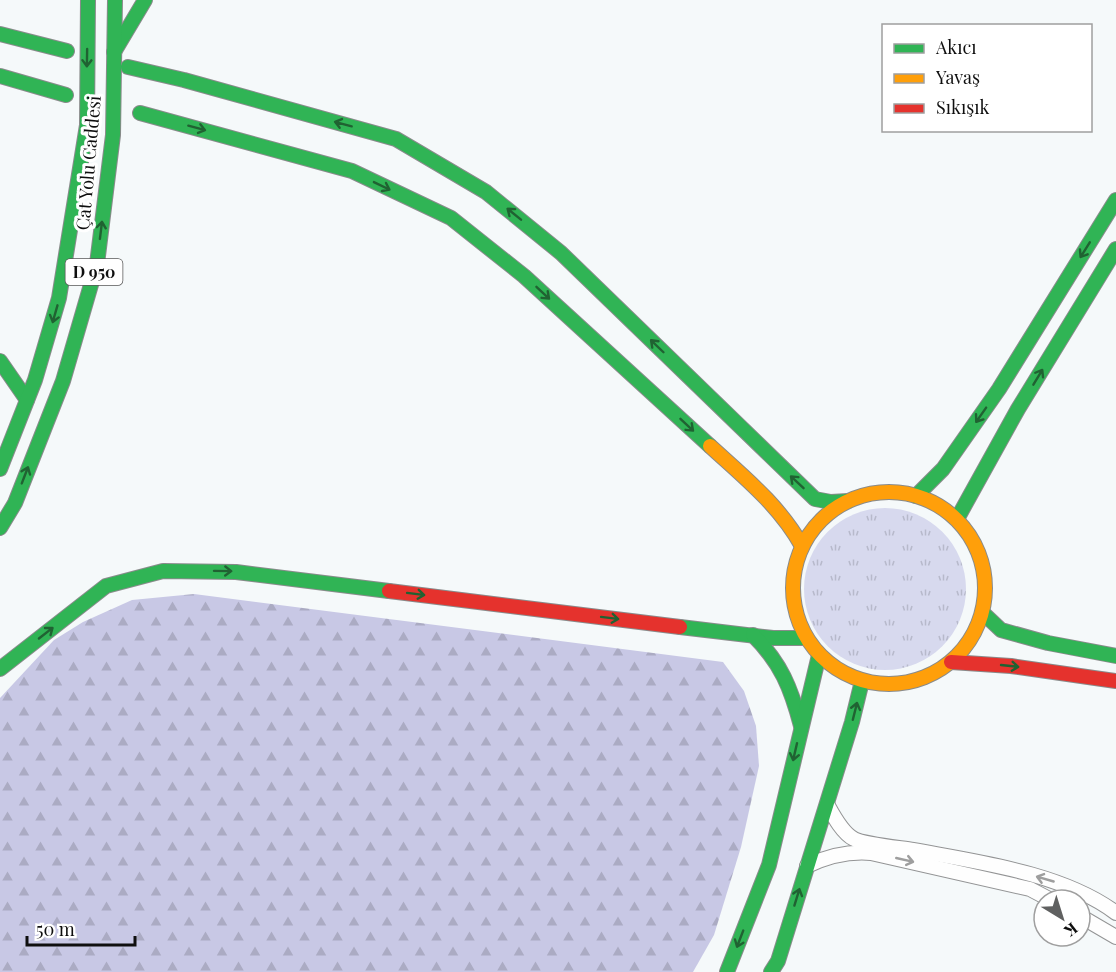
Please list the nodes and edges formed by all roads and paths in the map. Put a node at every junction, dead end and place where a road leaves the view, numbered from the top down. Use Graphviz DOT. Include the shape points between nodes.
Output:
graph roads {
  1 [pos="88,0"];
  2 [pos="115,0"];
  3 [pos="145,0"];
  4 [pos="0,34"];
  5 [pos="67,51"];
  6 [pos="114,52"];
  7 [pos="128,67"];
  8 [pos="0,76"];
  9 [pos="66,94"];
  10 [pos="140,112"];
  11 [pos="1116,200"];
  12 [pos="1116,249"];
  13 [pos="0,361"];
  14 [pos="27,400"];
  15 [pos="0,469"];
  16 [pos="916,496"];
  17 [pos="849,501"];
  18 [pos="957,519"];
  19 [pos="0,528"];
  20 [pos="802,546"];
  21 [pos="983,613"];
  22 [pos="753,635"];
  23 [pos="806,638"];
  24 [pos="819,655"];
  25 [pos="1116,656"];
  26 [pos="951,662"];
  27 [pos="0,669"];
  28 [pos="862,681"];
  29 [pos="1116,681"];
  30 [pos="801,728"];
  31 [pos="827,804"];
  32 [pos="807,866"];
  33 [pos="1032,890"];
  34 [pos="1116,913"];
  35 [pos="1092,922"];
  36 [pos="1116,937"];
  37 [pos="727,972"];
  38 [pos="771,972"];
  1 -- 14 [label="main road, Çat Yolu Caddesi / D 950, one-way" via="87,125 59,298"];
  2 -- 6 [label="main road, Çat Yolu Caddesi / D 950"];
  3 -- 6 [label="main road"];
  4 -- 5 [label="main road"];
  19 -- 6 [label="main road, Çat Yolu Caddesi / D 950, one-way" via="15,503 63,381 97,264 113,135"];
  17 -- 7 [label="main road, one-way" via="815,499 561,253 486,192 396,139"];
  8 -- 9 [label="main road"];
  10 -- 20 [label="main road, one-way" via="352,171 451,218 524,276 774,505"];
  11 -- 16 [label="main road, one-way" via="999,389 943,469"];
  18 -- 12 [label="main road, one-way"];
  13 -- 14 [label="main road"];
  14 -- 15 [label="main road, Çat Yolu Caddesi / D 950"];
  16 -- 17 [label="main road" via="870,494"];
  16 -- 18 [label="main road"];
  17 -- 20 [label="main road" via="829,513"];
  18 -- 21 [label="main road" via="975,544 985,575"];
  20 -- 23 [label="main road" via="793,596"];
  21 -- 25 [label="main road" via="1001,630 1048,644"];
  21 -- 26 [label="main road" via="972,637"];
  22 -- 23 [label="main road"];
  27 -- 22 [label="main road, one-way" via="106,586 163,571 236,572"];
  22 -- 30 [label="main road" via="771,652 788,678"];
  23 -- 24 [label="main road"];
  24 -- 28 [label="main road" via="839,671"];
  24 -- 30 [label="main road"];
  26 -- 28 [label="main road" via="924,678 894,684"];
  26 -- 29 [label="main road, one-way"];
  31 -- 28 [label="main road, one-way"];
  30 -- 37 [label="main road, one-way" via="770,865"];
  31 -- 32 [label="main road"];
  34 -- 31 [label="street, one-way" via="1062,884 990,864 854,839"];
  32 -- 33 [label="street, one-way" via="835,855 871,853"];
  38 -- 32 [label="main road, one-way" via="778,961"];
  35 -- 36 [label="street"];
}
